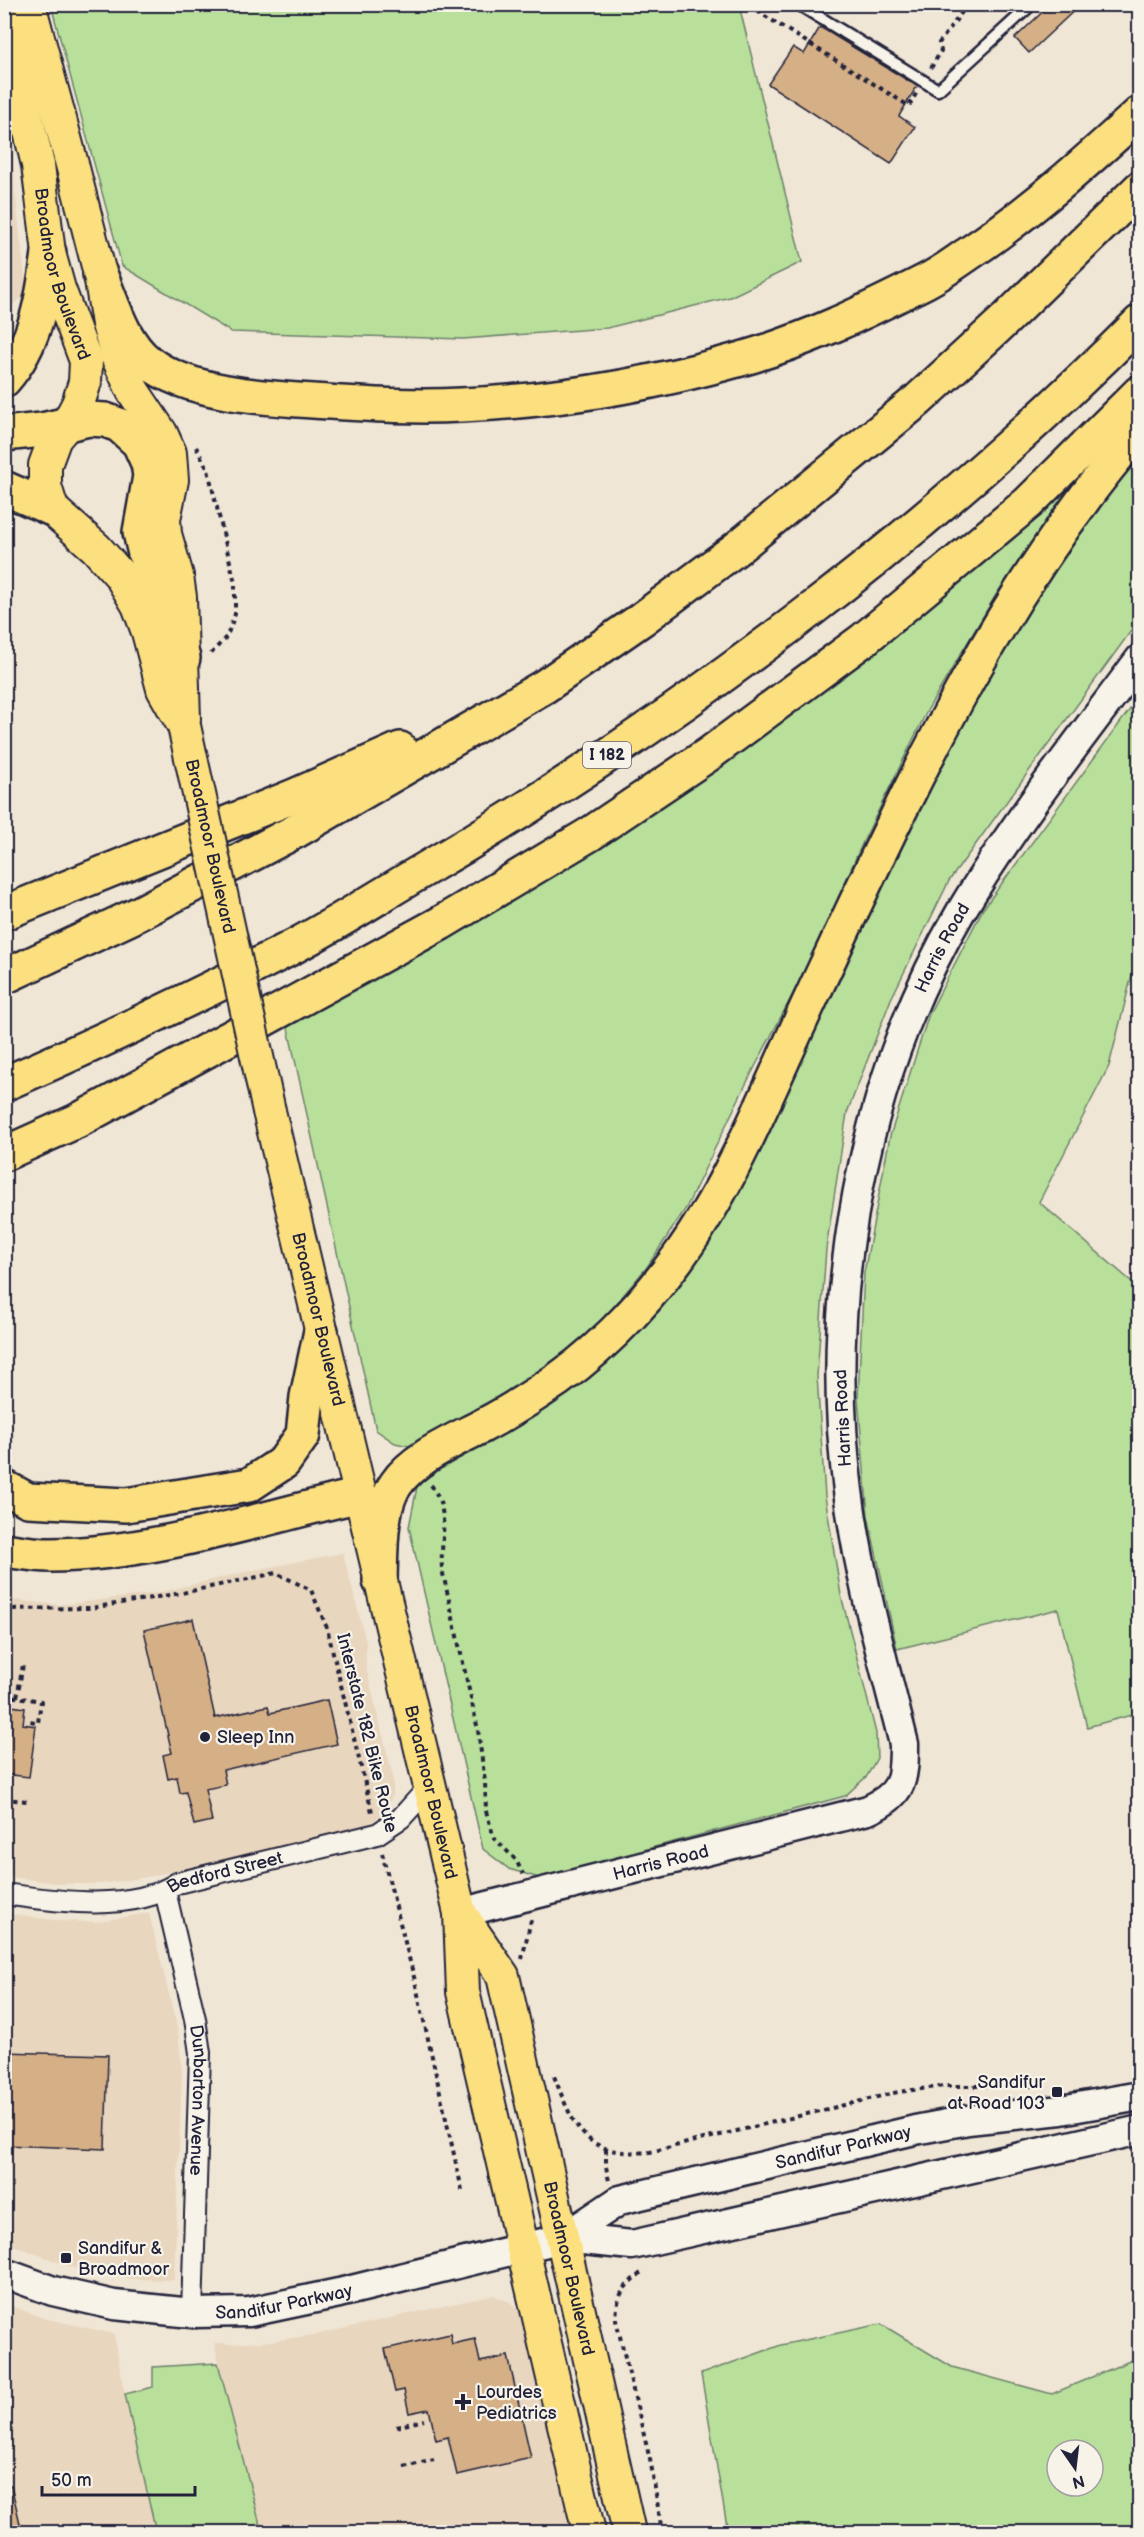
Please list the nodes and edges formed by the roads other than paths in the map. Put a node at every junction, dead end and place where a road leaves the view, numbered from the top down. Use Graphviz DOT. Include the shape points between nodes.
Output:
graph roads {
  1 [pos="29,4"];
  2 [pos="798,4"];
  3 [pos="1032,4"];
  4 [pos="4,23"];
  5 [pos="1140,112"];
  6 [pos="1140,188"];
  7 [pos="49,253"];
  8 [pos="100,274"];
  9 [pos="1140,322"];
  10 [pos="4,380"];
  11 [pos="1140,392"];
  12 [pos="68,423"];
  13 [pos="1140,429"];
  14 [pos="4,434"];
  15 [pos="4,488"];
  16 [pos="52,509"];
  17 [pos="1140,659"];
  18 [pos="194,660"];
  19 [pos="545,686"];
  20 [pos="184,726"];
  21 [pos="4,914"];
  22 [pos="4,977"];
  23 [pos="4,1084"];
  24 [pos="4,1154"];
  25 [pos="321,1331"];
  26 [pos="4,1487"];
  27 [pos="360,1495"];
  28 [pos="4,1550"];
  29 [pos="380,1581"];
  30 [pos="429,1787"];
  31 [pos="165,1891"];
  32 [pos="4,1894"];
  33 [pos="460,1913"];
  34 [pos="1140,2096"];
  35 [pos="1140,2130"];
  36 [pos="563,2238"];
  37 [pos="522,2248"];
  38 [pos="4,2273"];
  39 [pos="192,2313"];
  40 [pos="589,2532"];
  41 [pos="629,2532"];
  1 -- 8 [label="main road, Broadmoor Boulevard"];
  2 -- 3 [label="lane" via="938,90"];
  4 -- 7 [label="main road, Broadmoor Boulevard" via="38,165"];
  5 -- 8 [label="highway" via="1067,180 995,236 930,279 838,324 743,359 575,395 459,405 357,404 253,397 191,382 148,362 129,342"];
  6 -- 19 [label="highway" via="1005,321 837,468 736,549"];
  7 -- 10 [label="highway" via="38,317 28,346"];
  7 -- 12 [label="main road, Broadmoor Boulevard" via="86,362 85,382"];
  8 -- 18 [label="main road, Broadmoor Boulevard" via="117,356 170,453 172,480 165,534"];
  9 -- 23 [label="highway, I 182" via="1038,418 857,572 754,651 570,780 288,949"];
  11 -- 24 [label="highway" via="1028,503 863,640 709,754 590,834 441,923 77,1121"];
  12 -- 14 [label="highway"];
  12 -- 16 [label="main road, Broadmoor Boulevard" via="56,438 45,465 45,486"];
  12 -- 18 [label="highway" via="89,419 119,425 144,453 150,476 140,532 145,554"];
  13 -- 29 [label="highway" via="1058,535 956,697 906,794 735,1162 677,1259 637,1308 591,1353 544,1389 423,1459 395,1484 382,1520"];
  15 -- 16 [label="highway"];
  16 -- 20 [label="main road, Broadmoor Boulevard" via="120,575 138,605 164,689"];
  17 -- 33 [label="main road, Harris Road" via="1015,828 959,916 929,974 885,1084 859,1186 842,1321 842,1441 856,1548 904,1743 900,1786 890,1798 868,1810"];
  18 -- 20 [label="main road, Broadmoor Boulevard"];
  19 -- 21 [label="highway" via="283,800"];
  19 -- 22 [label="highway" via="296,831 134,916"];
  20 -- 25 [label="main road, Broadmoor Boulevard, bridge" via="268,1111"];
  25 -- 26 [label="highway" via="303,1434 284,1462 249,1485 126,1505 28,1500"];
  25 -- 27 [label="main road, Broadmoor Boulevard"];
  27 -- 28 [label="highway" via="161,1543 106,1552 48,1555"];
  27 -- 29 [label="main road, Broadmoor Boulevard"];
  29 -- 30 [label="main road, Broadmoor Boulevard"];
  30 -- 31 [label="street, Bedford Street" via="401,1818 377,1834 177,1883"];
  30 -- 33 [label="main road, Broadmoor Boulevard"];
  31 -- 32 [label="street, Bedford Street" via="120,1900 72,1902"];
  31 -- 39 [label="street, Dunbarton Avenue" via="200,2053"];
  33 -- 36 [label="main road, Broadmoor Boulevard" via="503,1976"];
  33 -- 37 [label="main road, Broadmoor Boulevard" via="463,1992"];
  34 -- 36 [label="main road, Sandifur Parkway" via="915,2130 620,2200"];
  35 -- 36 [label="main road, Sandifur Parkway" via="632,2245"];
  36 -- 37 [label="main road, Sandifur Parkway"];
  36 -- 41 [label="main road, Broadmoor Boulevard"];
  37 -- 39 [label="main road, Sandifur Parkway" via="249,2312"];
  37 -- 40 [label="main road, Broadmoor Boulevard"];
  38 -- 39 [label="main road, Sandifur Parkway" via="86,2299"];
}
